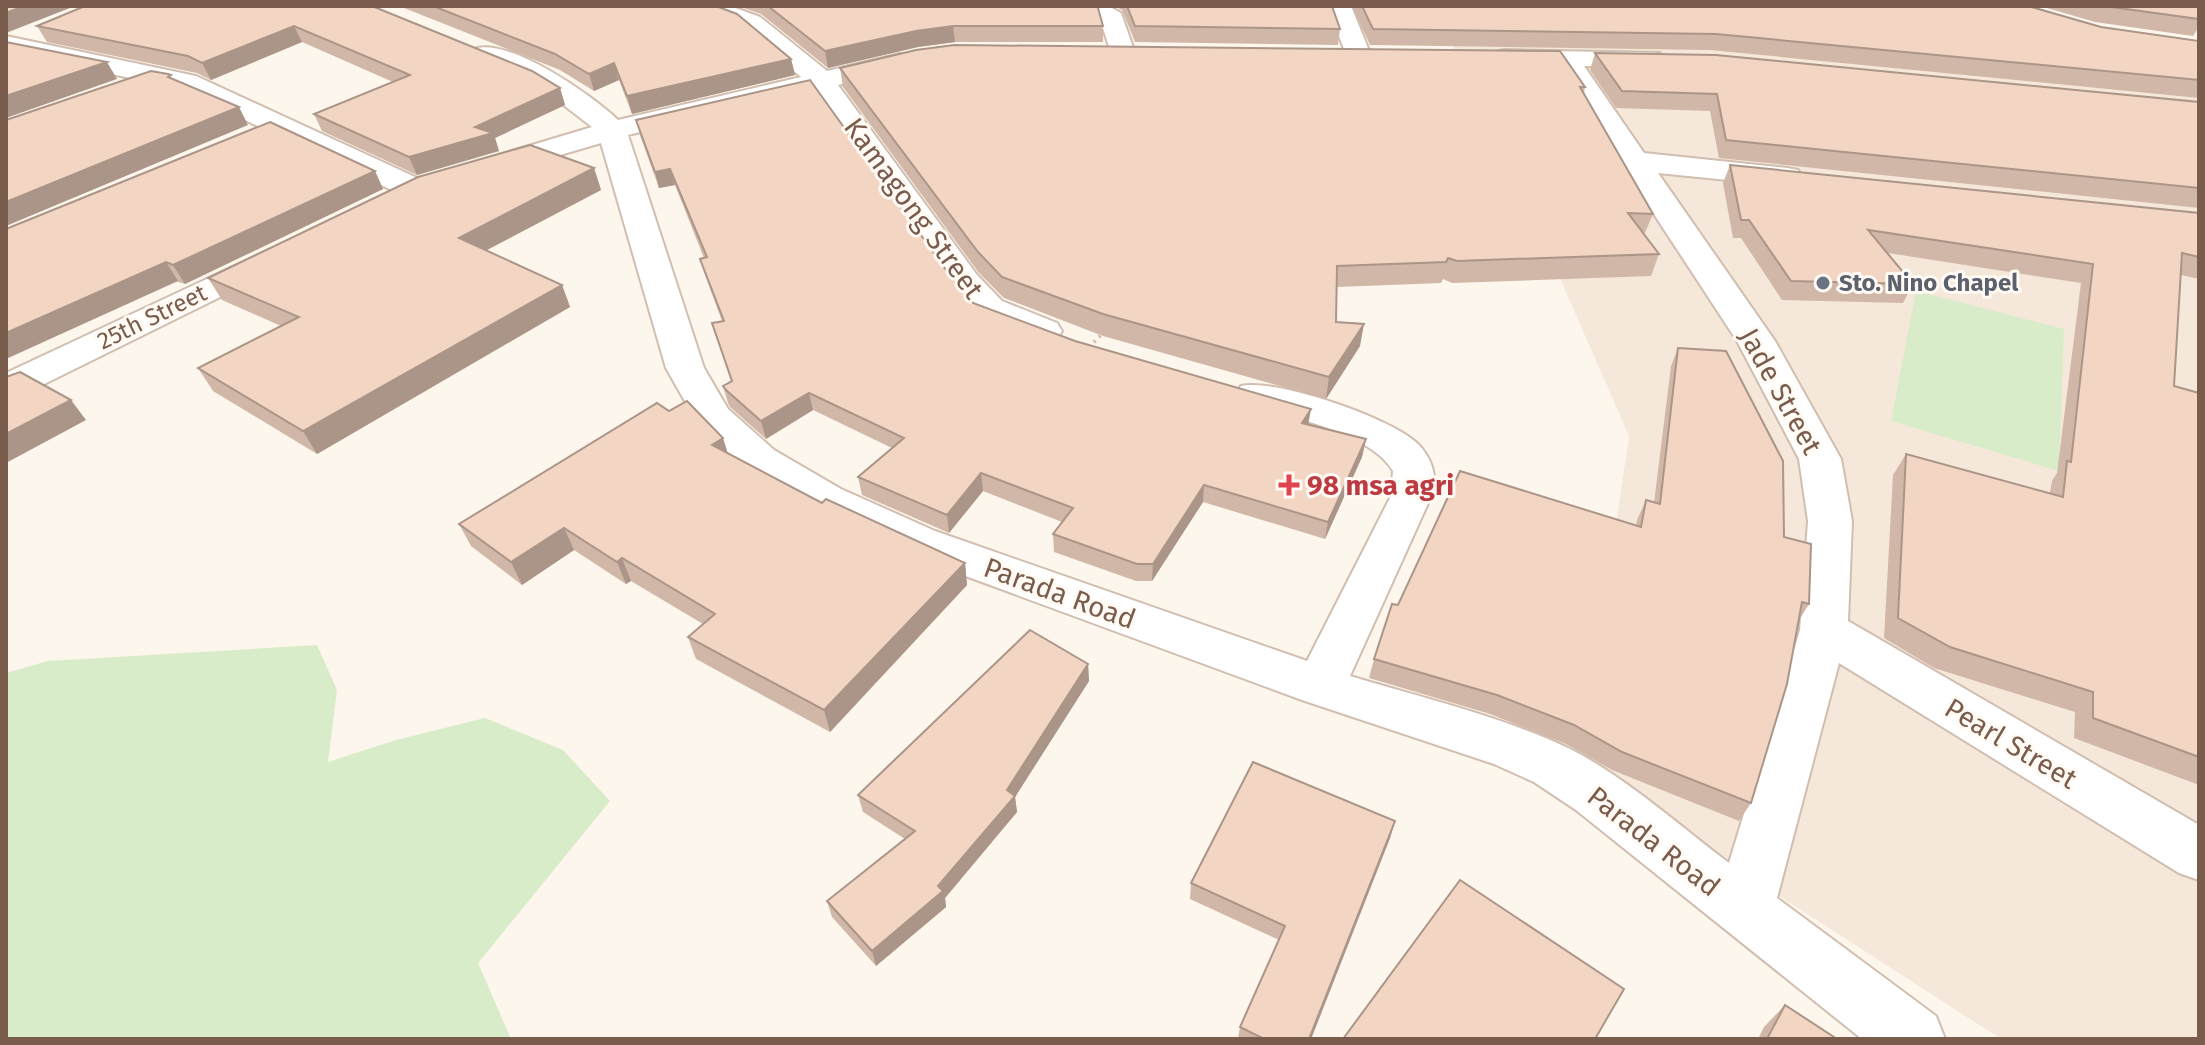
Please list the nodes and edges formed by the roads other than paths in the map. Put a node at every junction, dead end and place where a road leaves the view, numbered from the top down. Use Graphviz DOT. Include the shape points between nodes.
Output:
graph roads {
  1 [pos="707,6"];
  2 [pos="1089,6"];
  3 [pos="1339,6"];
  4 [pos="50,28"];
  5 [pos="460,43"];
  6 [pos="7,45"];
  7 [pos="1091,53"];
  8 [pos="1122,53"];
  9 [pos="1154,54"];
  10 [pos="930,56"];
  11 [pos="1328,57"];
  12 [pos="1564,57"];
  13 [pos="1359,58"];
  14 [pos="1391,58"];
  15 [pos="1485,58"];
  16 [pos="1681,60"];
  17 [pos="159,76"];
  18 [pos="820,79"];
  19 [pos="104,96"];
  20 [pos="612,130"];
  21 [pos="1634,161"];
  22 [pos="440,181"];
  23 [pos="1823,181"];
  24 [pos="373,209"];
  25 [pos="302,244"];
  26 [pos="1100,336"];
  27 [pos="1227,387"];
  28 [pos="6,388"];
  29 [pos="1824,630"];
  30 [pos="1320,686"];
  31 [pos="2199,855"];
  32 [pos="1744,911"];
  33 [pos="1913,1039"];
  1 -- 18 [label="street, Kamagong Street" via="751,22"];
  2 -- 8 [label="street" via="1112,18"];
  3 -- 13 [label="street"];
  4 -- 6 [label="street"];
  5 -- 20 [label="street, Parada Road" via="549,79 583,100"];
  6 -- 17 [label="street"];
  7 -- 8 [label="street"];
  8 -- 9 [label="street"];
  10 -- 18 [label="street"];
  11 -- 13 [label="street"];
  12 -- 15 [label="street"];
  12 -- 16 [label="street"];
  12 -- 21 [label="street, Jade Street"];
  13 -- 14 [label="street"];
  17 -- 19 [label="street"];
  17 -- 22 [label="street" via="186,82 264,132"];
  18 -- 20 [label="street"];
  18 -- 26 [label="street, Kamagong Street" via="989,309"];
  20 -- 22 [label="street"];
  20 -- 30 [label="street, Parada Road" via="685,368 713,417 759,460 826,499 919,542"];
  21 -- 23 [label="street"];
  21 -- 29 [label="street, Jade Street" via="1756,341 1820,459 1830,521"];
  22 -- 24 [label="street"];
  25 -- 28 [label="street, 25th Street"];
  27 -- 30 [label="street" via="1377,433 1414,471 1412,496"];
  29 -- 31 [label="street, Pearl Street"];
  29 -- 32 [label="street, Jade Street"];
  30 -- 32 [label="street, Parada Road" via="1553,766"];
  32 -- 33 [label="street, Parada Road"];
}
